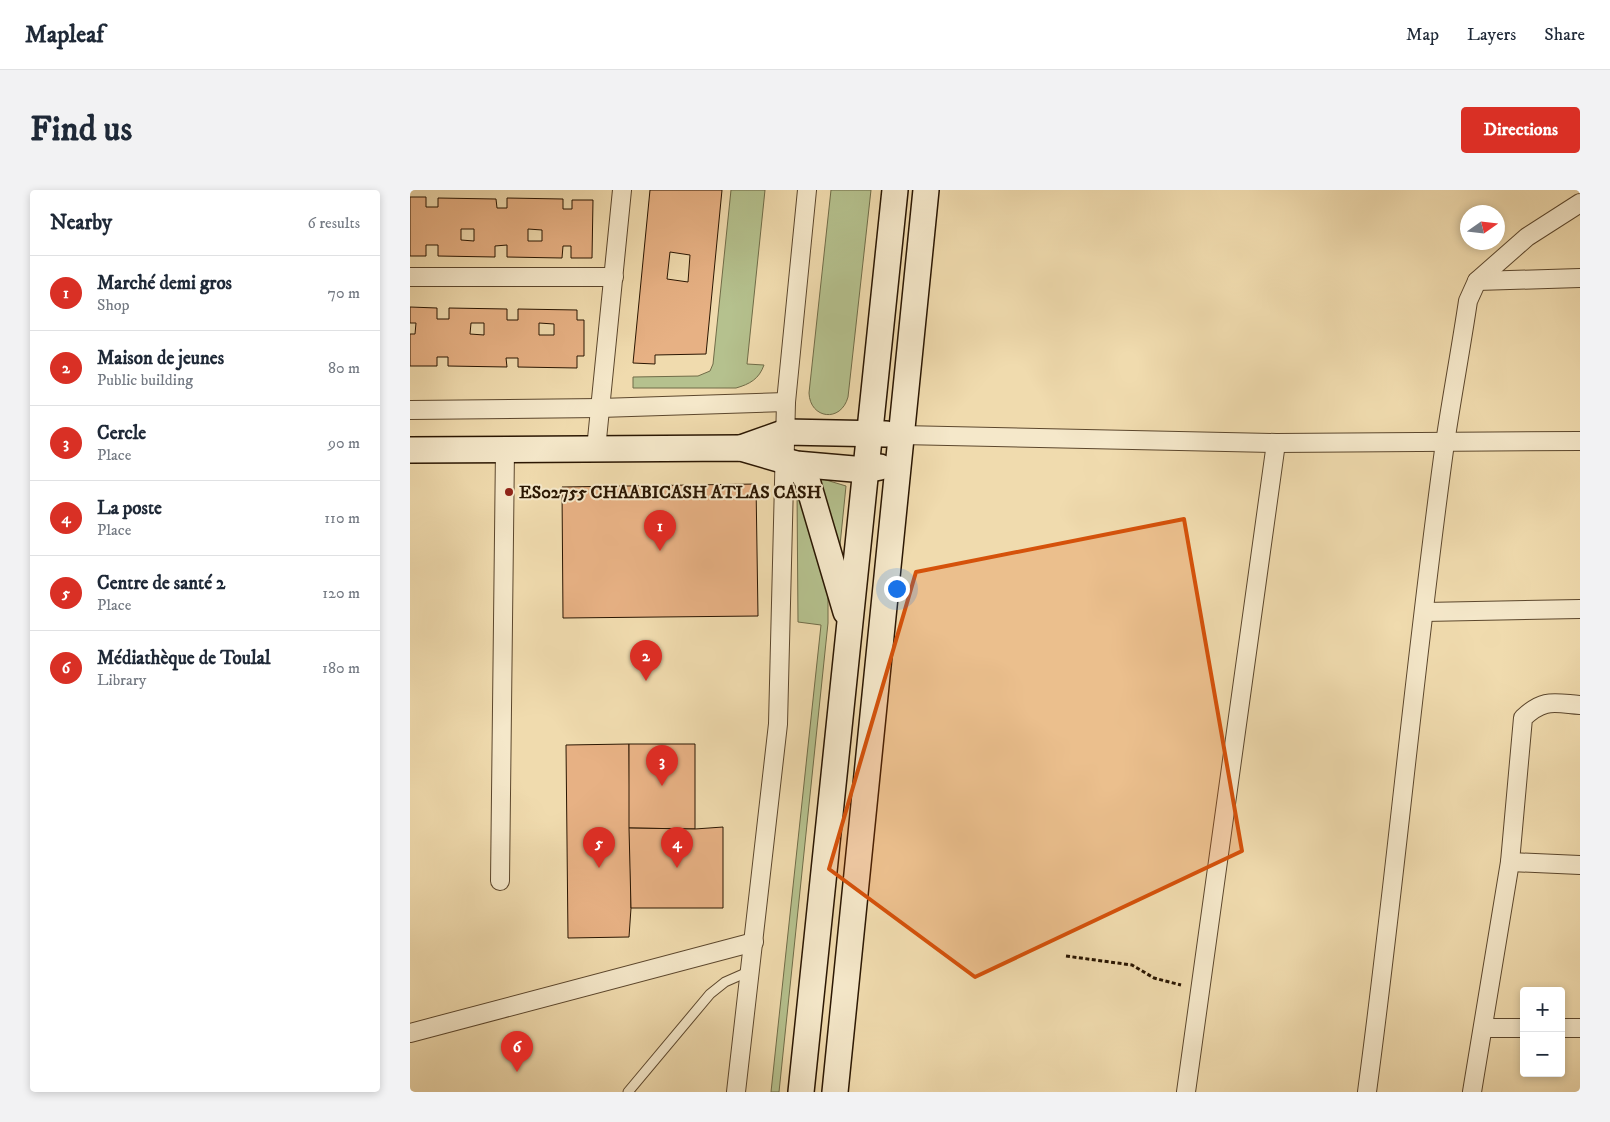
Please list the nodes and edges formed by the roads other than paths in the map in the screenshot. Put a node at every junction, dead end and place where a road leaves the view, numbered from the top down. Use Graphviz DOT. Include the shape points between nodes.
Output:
graph roads {
  1 [pos="622,190"];
  2 [pos="808,190"];
  3 [pos="895,190"];
  4 [pos="926,190"];
  5 [pos="1580,203"];
  6 [pos="614,276"];
  7 [pos="410,277"];
  8 [pos="1580,278"];
  9 [pos="1477,280"];
  10 [pos="786,402"];
  11 [pos="600,408"];
  12 [pos="410,410"];
  13 [pos="786,432"];
  14 [pos="869,433"];
  15 [pos="901,435"];
  16 [pos="1580,441"];
  17 [pos="1445,442"];
  18 [pos="1276,443"];
  19 [pos="741,448"];
  20 [pos="596,449"];
  21 [pos="410,450"];
  22 [pos="506,450"];
  23 [pos="791,462"];
  24 [pos="898,464"];
  25 [pos="865,470"];
  26 [pos="1580,609"];
  27 [pos="1424,612"];
  28 [pos="849,628"];
  29 [pos="1580,705"];
  30 [pos="1510,862"];
  31 [pos="1580,865"];
  32 [pos="500,881"];
  33 [pos="754,942"];
  34 [pos="750,971"];
  35 [pos="1482,1028"];
  36 [pos="1520,1028"];
  37 [pos="1565,1028"];
  38 [pos="1580,1028"];
  39 [pos="410,1033"];
  40 [pos="628,1092"];
  41 [pos="736,1092"];
  42 [pos="801,1092"];
  43 [pos="835,1092"];
  44 [pos="1186,1092"];
  45 [pos="1367,1092"];
  46 [pos="1472,1092"];
  1 -- 6 [label="street"];
  2 -- 10 [label="street"];
  3 -- 14 [label="main road"];
  4 -- 15 [label="main road"];
  5 -- 9 [label="street" via="1527,237"];
  6 -- 7 [label="street"];
  6 -- 11 [label="street"];
  8 -- 9 [label="street"];
  9 -- 17 [label="street" via="1468,301"];
  10 -- 11 [label="street"];
  10 -- 13 [label="street"];
  11 -- 12 [label="street"];
  11 -- 20 [label="street"];
  13 -- 14 [label="main road"];
  13 -- 19 [label="main road"];
  13 -- 23 [label="street"];
  14 -- 15 [label="main road"];
  14 -- 25 [label="main road"];
  15 -- 18 [label="street"];
  15 -- 24 [label="main road"];
  16 -- 17 [label="street"];
  17 -- 18 [label="street"];
  17 -- 27 [label="street"];
  18 -- 44 [label="street"];
  19 -- 20 [label="main road"];
  19 -- 23 [label="main road"];
  20 -- 22 [label="main road"];
  21 -- 22 [label="main road"];
  22 -- 32 [label="street"];
  23 -- 25 [label="main road"];
  23 -- 28 [label="main road" via="807,480"];
  23 -- 33 [label="street" via="782,530 778,724"];
  24 -- 25 [label="main road"];
  24 -- 43 [label="main road"];
  25 -- 28 [label="main road"];
  26 -- 27 [label="street"];
  27 -- 45 [label="street"];
  28 -- 42 [label="main road"];
  29 -- 30 [label="street" via="1545,702 1523,718"];
  30 -- 31 [label="street"];
  30 -- 35 [label="street"];
  33 -- 34 [label="street"];
  33 -- 39 [label="street"];
  34 -- 40 [label="lane" via="710,994"];
  34 -- 41 [label="street"];
  35 -- 36 [label="street"];
  35 -- 46 [label="street"];
  37 -- 38 [label="street"];
}
